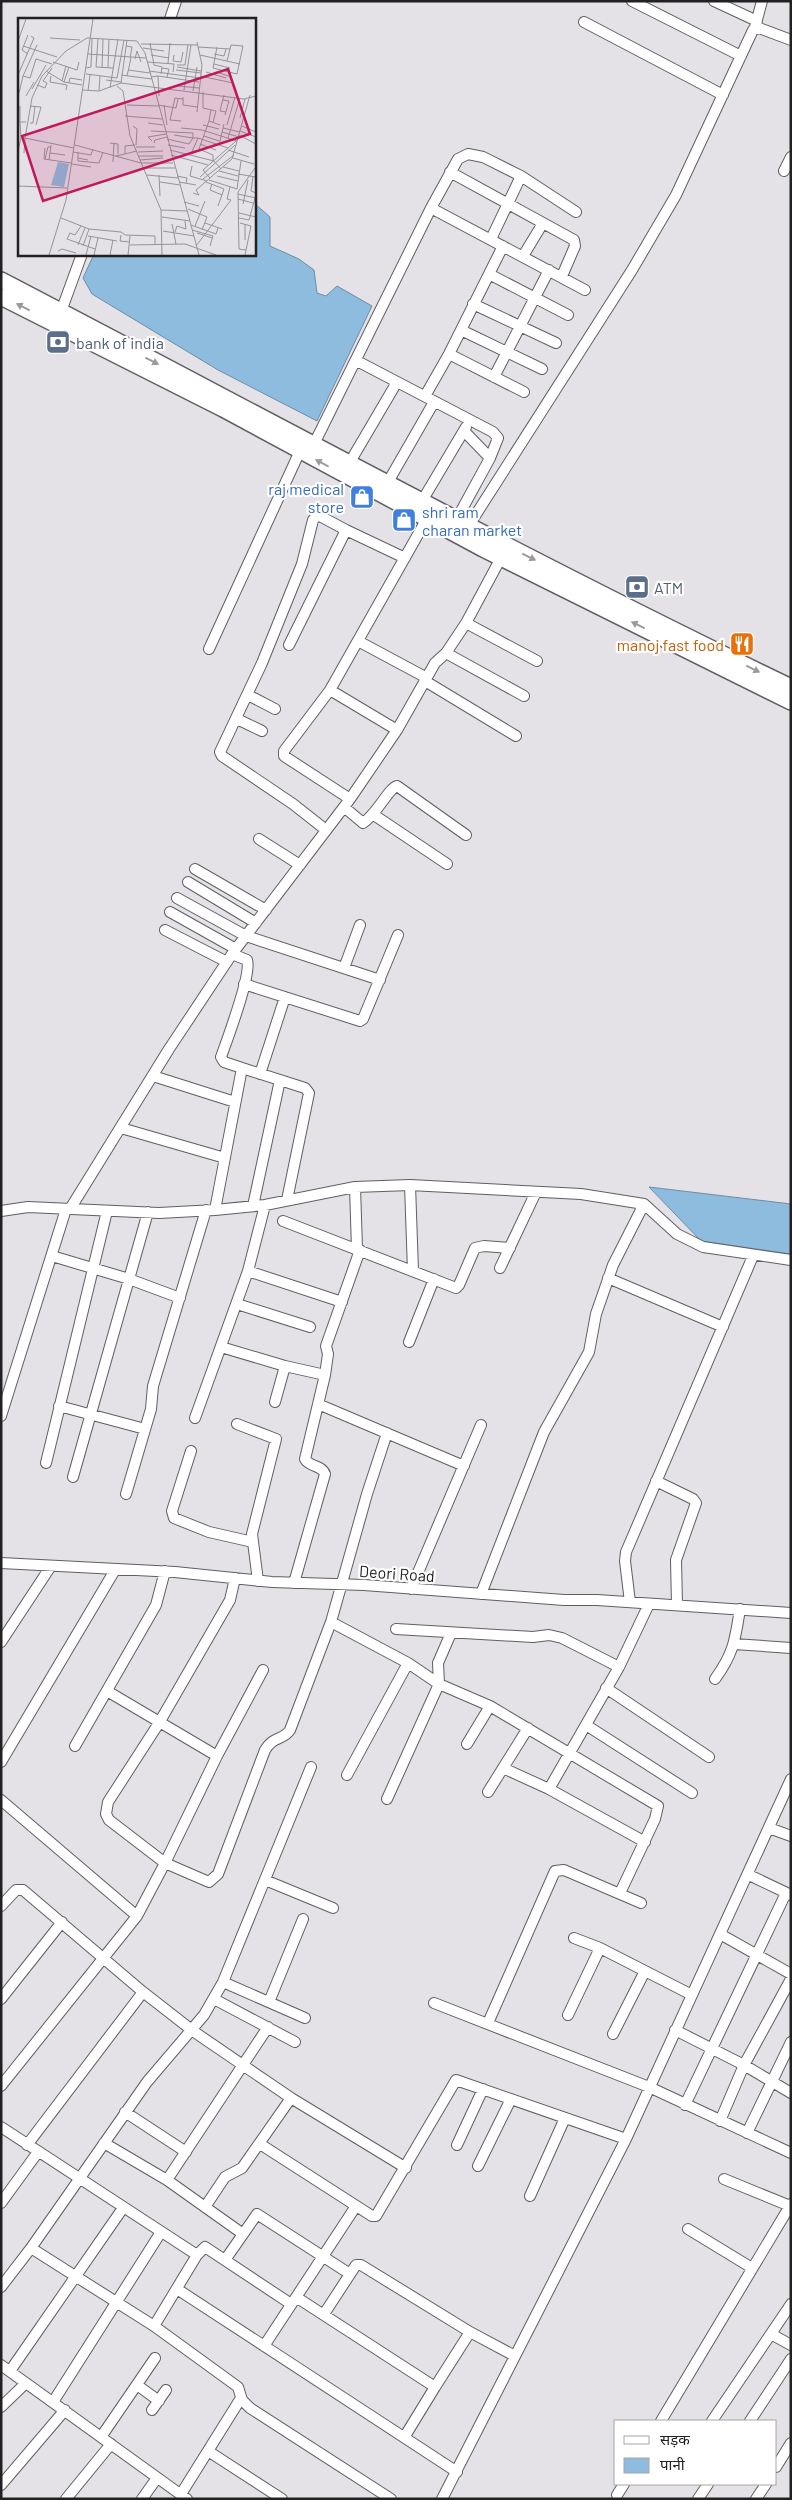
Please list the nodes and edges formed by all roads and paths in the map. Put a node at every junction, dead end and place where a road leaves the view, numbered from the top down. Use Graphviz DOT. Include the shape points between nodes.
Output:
graph roads {
  1 [pos="176,1"];
  2 [pos="632,1"];
  3 [pos="714,1"];
  4 [pos="762,1"];
  5 [pos="170,18"];
  6 [pos="584,22"];
  7 [pos="756,24"];
  8 [pos="791,40"];
  9 [pos="741,56"];
  10 [pos="723,96"];
  11 [pos="791,157"];
  12 [pos="784,171"];
  13 [pos="450,172"];
  14 [pos="521,176"];
  15 [pos="507,204"];
  16 [pos="431,208"];
  17 [pos="576,212"];
  18 [pos="543,223"];
  19 [pos="491,239"];
  20 [pos="503,246"];
  21 [pos="82,255"];
  22 [pos="523,256"];
  23 [pos="549,270"];
  24 [pos="488,274"];
  25 [pos="562,276"];
  26 [pos="1,280"];
  27 [pos="585,290"];
  28 [pos="1,296"];
  29 [pos="534,298"];
  30 [pos="473,304"];
  31 [pos="568,315"];
  32 [pos="59,318"];
  33 [pos="520,326"];
  34 [pos="461,330"];
  35 [pos="556,343"];
  36 [pos="506,352"];
  37 [pos="449,354"];
  38 [pos="357,361"];
  39 [pos="542,370"];
  40 [pos="494,377"];
  41 [pos="397,382"];
  42 [pos="524,392"];
  43 [pos="429,399"];
  44 [pos="470,420"];
  45 [pos="464,431"];
  46 [pos="314,444"];
  47 [pos="300,451"];
  48 [pos="490,458"];
  49 [pos="350,462"];
  50 [pos="388,482"];
  51 [pos="427,509"];
  52 [pos="459,529"];
  53 [pos="346,530"];
  54 [pos="504,552"];
  55 [pos="404,558"];
  56 [pos="466,624"];
  57 [pos="358,641"];
  58 [pos="289,645"];
  59 [pos="209,649"];
  60 [pos="446,653"];
  61 [pos="537,662"];
  62 [pos="426,679"];
  63 [pos="791,687"];
  64 [pos="330,690"];
  65 [pos="248,696"];
  66 [pos="524,696"];
  67 [pos="791,702"];
  68 [pos="275,710"];
  69 [pos="237,719"];
  70 [pos="397,730"];
  71 [pos="262,731"];
  72 [pos="516,736"];
  73 [pos="350,799"];
  74 [pos="344,807"];
  75 [pos="374,815"];
  76 [pos="326,830"];
  77 [pos="466,835"];
  78 [pos="259,839"];
  79 [pos="447,864"];
  80 [pos="300,865"];
  81 [pos="195,869"];
  82 [pos="188,882"];
  83 [pos="177,898"];
  84 [pos="266,910"];
  85 [pos="170,912"];
  86 [pos="256,922"];
  87 [pos="360,925"];
  88 [pos="165,930"];
  89 [pos="398,935"];
  90 [pos="246,936"];
  91 [pos="232,955"];
  92 [pos="344,968"];
  93 [pos="380,980"];
  94 [pos="244,984"];
  95 [pos="285,997"];
  96 [pos="242,1068"];
  97 [pos="260,1074"];
  98 [pos="153,1076"];
  99 [pos="280,1080"];
  100 [pos="235,1102"];
  101 [pos="121,1128"];
  102 [pos="225,1158"];
  103 [pos="410,1186"];
  104 [pos="355,1187"];
  105 [pos="536,1192"];
  106 [pos="287,1200"];
  107 [pos="644,1204"];
  108 [pos="265,1205"];
  109 [pos="253,1206"];
  110 [pos="68,1209"];
  111 [pos="211,1210"];
  112 [pos="107,1211"];
  113 [pos="2,1212"];
  114 [pos="148,1212"];
  115 [pos="283,1221"];
  116 [pos="510,1248"];
  117 [pos="358,1250"];
  118 [pos="52,1256"];
  119 [pos="753,1256"];
  120 [pos="791,1260"];
  121 [pos="93,1268"];
  122 [pos="500,1268"];
  123 [pos="248,1271"];
  124 [pos="413,1271"];
  125 [pos="608,1278"];
  126 [pos="130,1279"];
  127 [pos="434,1279"];
  128 [pos="180,1298"];
  129 [pos="342,1302"];
  130 [pos="237,1304"];
  131 [pos="310,1327"];
  132 [pos="723,1327"];
  133 [pos="409,1342"];
  134 [pos="221,1347"];
  135 [pos="285,1366"];
  136 [pos="325,1375"];
  137 [pos="275,1402"];
  138 [pos="318,1404"];
  139 [pos="59,1406"];
  140 [pos="91,1414"];
  141 [pos="1,1416"];
  142 [pos="195,1418"];
  143 [pos="237,1424"];
  144 [pos="481,1425"];
  145 [pos="145,1429"];
  146 [pos="387,1432"];
  147 [pos="190,1451"];
  148 [pos="46,1462"];
  149 [pos="464,1466"];
  150 [pos="73,1477"];
  151 [pos="656,1481"];
  152 [pos="126,1494"];
  153 [pos="253,1542"];
  154 [pos="1,1563"];
  155 [pos="51,1566"];
  156 [pos="115,1570"];
  157 [pos="165,1572"];
  158 [pos="235,1578"];
  159 [pos="258,1581"];
  160 [pos="294,1583"];
  161 [pos="341,1585"];
  162 [pos="411,1589"];
  163 [pos="481,1594"];
  164 [pos="630,1602"];
  165 [pos="649,1604"];
  166 [pos="677,1605"];
  167 [pos="740,1609"];
  168 [pos="791,1613"];
  169 [pos="331,1622"];
  170 [pos="396,1629"];
  171 [pos="451,1633"];
  172 [pos="1,1642"];
  173 [pos="734,1644"];
  174 [pos="791,1648"];
  175 [pos="408,1663"];
  176 [pos="618,1667"];
  177 [pos="263,1670"];
  178 [pos="715,1679"];
  179 [pos="439,1684"];
  180 [pos="606,1688"];
  181 [pos="107,1691"];
  182 [pos="490,1706"];
  183 [pos="159,1723"];
  184 [pos="586,1725"];
  185 [pos="528,1728"];
  186 [pos="467,1744"];
  187 [pos="75,1746"];
  188 [pos="571,1753"];
  189 [pos="217,1756"];
  190 [pos="709,1757"];
  191 [pos="1,1762"];
  192 [pos="311,1767"];
  193 [pos="503,1768"];
  194 [pos="347,1775"];
  195 [pos="791,1779"];
  196 [pos="549,1789"];
  197 [pos="488,1792"];
  198 [pos="692,1793"];
  199 [pos="787,1798"];
  200 [pos="387,1799"];
  201 [pos="1,1800"];
  202 [pos="769,1828"];
  203 [pos="791,1836"];
  204 [pos="644,1842"];
  205 [pos="165,1863"];
  206 [pos="749,1875"];
  207 [pos="265,1880"];
  208 [pos="620,1893"];
  209 [pos="788,1894"];
  210 [pos="641,1903"];
  211 [pos="1,1906"];
  212 [pos="333,1908"];
  213 [pos="137,1916"];
  214 [pos="303,1919"];
  215 [pos="62,1922"];
  216 [pos="720,1934"];
  217 [pos="574,1938"];
  218 [pos="600,1948"];
  219 [pos="757,1953"];
  220 [pos="102,1959"];
  221 [pos="645,1971"];
  222 [pos="791,1974"];
  223 [pos="791,1979"];
  224 [pos="223,1982"];
  225 [pos="142,1992"];
  226 [pos="692,1995"];
  227 [pos="1,1999"];
  228 [pos="214,1999"];
  229 [pos="269,2002"];
  230 [pos="434,2003"];
  231 [pos="568,2015"];
  232 [pos="305,2018"];
  233 [pos="488,2023"];
  234 [pos="268,2027"];
  235 [pos="193,2030"];
  236 [pos="675,2030"];
  237 [pos="613,2034"];
  238 [pos="295,2042"];
  239 [pos="791,2042"];
  240 [pos="711,2049"];
  241 [pos="243,2064"];
  242 [pos="744,2065"];
  243 [pos="771,2082"];
  244 [pos="1,2086"];
  245 [pos="649,2087"];
  246 [pos="483,2089"];
  247 [pos="791,2092"];
  248 [pos="291,2098"];
  249 [pos="511,2099"];
  250 [pos="685,2105"];
  251 [pos="125,2112"];
  252 [pos="565,2118"];
  253 [pos="720,2121"];
  254 [pos="1,2127"];
  255 [pos="747,2133"];
  256 [pos="626,2139"];
  257 [pos="104,2143"];
  258 [pos="260,2144"];
  259 [pos="457,2144"];
  260 [pos="26,2145"];
  261 [pos="38,2152"];
  262 [pos="186,2152"];
  263 [pos="791,2153"];
  264 [pos="478,2166"];
  265 [pos="406,2168"];
  266 [pos="78,2178"];
  267 [pos="724,2179"];
  268 [pos="167,2180"];
  269 [pos="530,2196"];
  270 [pos="1,2203"];
  271 [pos="356,2206"];
  272 [pos="205,2207"];
  273 [pos="123,2208"];
  274 [pos="789,2210"];
  275 [pos="688,2230"];
  276 [pos="162,2232"];
  277 [pos="243,2234"];
  278 [pos="31,2248"];
  279 [pos="197,2255"];
  280 [pos="322,2256"];
  281 [pos="225,2260"];
  282 [pos="752,2268"];
  283 [pos="350,2274"];
  284 [pos="75,2276"];
  285 [pos="1,2287"];
  286 [pos="177,2289"];
  287 [pos="294,2301"];
  288 [pos="118,2302"];
  289 [pos="791,2304"];
  290 [pos="324,2314"];
  291 [pos="154,2326"];
  292 [pos="470,2332"];
  293 [pos="771,2334"];
  294 [pos="791,2344"];
  295 [pos="264,2346"];
  296 [pos="515,2356"];
  297 [pos="155,2358"];
  298 [pos="791,2359"];
  299 [pos="6,2368"];
  300 [pos="26,2384"];
  301 [pos="137,2385"];
  302 [pos="435,2387"];
  303 [pos="166,2390"];
  304 [pos="241,2398"];
  305 [pos="159,2400"];
  306 [pos="53,2402"];
  307 [pos="1,2407"];
  308 [pos="65,2410"];
  309 [pos="152,2410"];
  310 [pos="663,2418"];
  311 [pos="713,2420"];
  312 [pos="751,2420"];
  313 [pos="101,2436"];
  314 [pos="405,2436"];
  315 [pos="791,2443"];
  316 [pos="111,2444"];
  317 [pos="208,2451"];
  318 [pos="777,2465"];
  319 [pos="457,2472"];
  320 [pos="157,2478"];
  321 [pos="1,2485"];
  322 [pos="623,2485"];
  323 [pos="707,2485"];
  324 [pos="765,2485"];
  325 [pos="617,2495"];
  326 [pos="184,2496"];
  327 [pos="758,2498"];
  328 [pos="66,2499"];
  329 [pos="142,2499"];
  330 [pos="282,2499"];
  331 [pos="390,2499"];
  332 [pos="442,2499"];
  333 [pos="698,2499"];
  1 -- 5 [label="street"];
  2 -- 9 [label="street"];
  3 -- 7 [label="street"];
  4 -- 7 [label="street"];
  6 -- 10 [label="street"];
  7 -- 8 [label="street"];
  7 -- 9 [label="street"];
  9 -- 10 [label="street"];
  10 -- 52 [label="street" via="676,194 632,270"];
  11 -- 12 [label="street"];
  13 -- 14 [label="street" via="458,159 468,154 482,157"];
  13 -- 15 [label="street"];
  13 -- 16 [label="street"];
  14 -- 15 [label="street"];
  14 -- 17 [label="street"];
  15 -- 18 [label="street"];
  15 -- 19 [label="street"];
  16 -- 19 [label="street"];
  16 -- 38 [label="street"];
  18 -- 22 [label="street"];
  18 -- 25 [label="street" via="575,242"];
  19 -- 20 [label="street"];
  20 -- 22 [label="street"];
  20 -- 24 [label="street"];
  21 -- 32 [label="street"];
  22 -- 23 [label="street"];
  23 -- 25 [label="street"];
  23 -- 29 [label="street"];
  24 -- 29 [label="street"];
  24 -- 30 [label="street"];
  25 -- 27 [label="street"];
  26 -- 32 [label="highway"];
  32 -- 28 [label="highway, one-way"];
  29 -- 31 [label="street"];
  29 -- 33 [label="street"];
  30 -- 33 [label="street"];
  30 -- 34 [label="street"];
  32 -- 46 [label="highway, one-way" via="138,354"];
  32 -- 47 [label="highway"];
  33 -- 35 [label="street"];
  33 -- 36 [label="street"];
  34 -- 36 [label="street"];
  34 -- 37 [label="street"];
  36 -- 39 [label="street"];
  36 -- 40 [label="street"];
  37 -- 40 [label="street"];
  37 -- 43 [label="street"];
  38 -- 41 [label="street"];
  38 -- 46 [label="street"];
  40 -- 42 [label="street"];
  41 -- 43 [label="street"];
  41 -- 49 [label="street"];
  43 -- 44 [label="street"];
  43 -- 50 [label="street"];
  44 -- 45 [label="street"];
  44 -- 48 [label="street" via="498,438"];
  45 -- 48 [label="street"];
  45 -- 51 [label="street"];
  46 -- 49 [label="highway"];
  51 -- 47 [label="highway, one-way"];
  47 -- 59 [label="street"];
  48 -- 52 [label="street"];
  49 -- 50 [label="highway"];
  50 -- 51 [label="highway"];
  51 -- 52 [label="highway"];
  51 -- 55 [label="street"];
  52 -- 54 [label="highway"];
  53 -- 55 [label="street"];
  53 -- 58 [label="street"];
  53 -- 65 [label="street" via="318,515 313,520 302,564"];
  54 -- 56 [label="street"];
  54 -- 63 [label="highway, one-way"];
  67 -- 54 [label="highway, one-way"];
  55 -- 57 [label="street"];
  56 -- 60 [label="street"];
  56 -- 61 [label="street"];
  57 -- 62 [label="street"];
  57 -- 64 [label="street"];
  60 -- 62 [label="street"];
  60 -- 66 [label="street"];
  62 -- 70 [label="street"];
  62 -- 72 [label="street"];
  64 -- 70 [label="street"];
  64 -- 73 [label="street" via="284,751 284,756"];
  65 -- 68 [label="street"];
  65 -- 69 [label="street"];
  69 -- 71 [label="street"];
  69 -- 76 [label="street" via="220,748 222,756 294,804"];
  70 -- 73 [label="street"];
  73 -- 74 [label="street"];
  74 -- 75 [label="street" via="361,823"];
  74 -- 76 [label="street"];
  75 -- 77 [label="street" via="391,789 397,786"];
  75 -- 79 [label="street"];
  76 -- 80 [label="street"];
  78 -- 80 [label="street"];
  80 -- 84 [label="street"];
  81 -- 84 [label="street"];
  82 -- 86 [label="street"];
  83 -- 90 [label="street"];
  84 -- 86 [label="street"];
  85 -- 91 [label="street"];
  86 -- 90 [label="street"];
  87 -- 92 [label="street"];
  88 -- 91 [label="street"];
  89 -- 93 [label="street"];
  90 -- 91 [label="street"];
  90 -- 92 [label="street"];
  91 -- 94 [label="street" via="248,962"];
  91 -- 98 [label="street"];
  92 -- 93 [label="street"];
  93 -- 95 [label="street" via="360,1021"];
  94 -- 95 [label="street"];
  94 -- 96 [label="street" via="221,1057 224,1062"];
  95 -- 97 [label="street"];
  96 -- 97 [label="street"];
  96 -- 100 [label="street"];
  97 -- 99 [label="street"];
  98 -- 100 [label="street"];
  98 -- 101 [label="street"];
  99 -- 106 [label="street" via="305,1088 309,1097"];
  99 -- 109 [label="street"];
  100 -- 102 [label="street"];
  101 -- 102 [label="street"];
  101 -- 110 [label="street"];
  102 -- 111 [label="street"];
  103 -- 104 [label="street"];
  103 -- 105 [label="street"];
  103 -- 124 [label="street"];
  104 -- 106 [label="street"];
  104 -- 117 [label="street"];
  105 -- 107 [label="street" via="581,1194"];
  105 -- 116 [label="street"];
  106 -- 108 [label="street"];
  107 -- 119 [label="street" via="690,1242"];
  107 -- 125 [label="street"];
  108 -- 109 [label="street"];
  108 -- 123 [label="street"];
  109 -- 111 [label="street"];
  110 -- 112 [label="street"];
  110 -- 113 [label="street" via="28,1207"];
  110 -- 118 [label="street"];
  111 -- 114 [label="street"];
  111 -- 128 [label="street"];
  112 -- 114 [label="street"];
  112 -- 121 [label="street"];
  114 -- 126 [label="street"];
  115 -- 117 [label="street"];
  116 -- 122 [label="street"];
  116 -- 127 [label="street" via="475,1248 458,1288"];
  117 -- 124 [label="street"];
  117 -- 129 [label="street"];
  118 -- 121 [label="street"];
  118 -- 141 [label="street"];
  119 -- 120 [label="street"];
  119 -- 132 [label="street"];
  121 -- 126 [label="street"];
  121 -- 139 [label="street"];
  123 -- 129 [label="street"];
  123 -- 130 [label="street"];
  124 -- 127 [label="street"];
  125 -- 132 [label="street"];
  125 -- 163 [label="street" via="596,1314 589,1352 544,1432"];
  126 -- 128 [label="street"];
  126 -- 140 [label="street"];
  127 -- 133 [label="street"];
  128 -- 145 [label="street" via="153,1386"];
  129 -- 136 [label="street" via="326,1346"];
  130 -- 131 [label="street"];
  130 -- 134 [label="street"];
  132 -- 151 [label="street"];
  134 -- 135 [label="street"];
  134 -- 142 [label="street"];
  135 -- 136 [label="street"];
  135 -- 137 [label="street"];
  136 -- 138 [label="street"];
  138 -- 146 [label="street"];
  138 -- 160 [label="street" via="305,1460 325,1474"];
  139 -- 140 [label="street"];
  139 -- 148 [label="street"];
  140 -- 145 [label="street"];
  140 -- 150 [label="street"];
  143 -- 153 [label="street" via="276,1439 252,1534"];
  144 -- 149 [label="street"];
  145 -- 152 [label="street"];
  146 -- 149 [label="street"];
  146 -- 161 [label="street"];
  147 -- 153 [label="street" via="172,1511 174,1518 209,1532"];
  149 -- 162 [label="street"];
  151 -- 164 [label="street" via="626,1552"];
  151 -- 166 [label="street" via="696,1503 676,1560"];
  153 -- 159 [label="street"];
  154 -- 155 [label="street, Deori Road"];
  155 -- 156 [label="street, Deori Road"];
  155 -- 172 [label="street"];
  156 -- 157 [label="street, Deori Road"];
  156 -- 191 [label="street"];
  157 -- 158 [label="street, Deori Road"];
  157 -- 181 [label="street" via="156,1605"];
  158 -- 159 [label="street, Deori Road"];
  158 -- 183 [label="street" via="230,1600"];
  159 -- 160 [label="street, Deori Road"];
  160 -- 161 [label="street, Deori Road"];
  161 -- 162 [label="street, Deori Road"];
  161 -- 169 [label="street"];
  162 -- 163 [label="street, Deori Road"];
  163 -- 164 [label="street, Deori Road"];
  164 -- 165 [label="street, Deori Road"];
  165 -- 166 [label="street, Deori Road"];
  165 -- 176 [label="street"];
  166 -- 167 [label="street, Deori Road"];
  167 -- 168 [label="street, Deori Road"];
  167 -- 173 [label="street"];
  169 -- 175 [label="street"];
  169 -- 205 [label="street" via="290,1730 285,1736 275,1738 265,1750 218,1874 210,1882"];
  170 -- 171 [label="street"];
  171 -- 176 [label="street" via="554,1636"];
  171 -- 179 [label="street" via="438,1663"];
  173 -- 174 [label="street"];
  173 -- 178 [label="street" via="730,1658"];
  175 -- 179 [label="street"];
  175 -- 194 [label="street"];
  176 -- 180 [label="street"];
  177 -- 189 [label="street"];
  179 -- 182 [label="street"];
  179 -- 200 [label="street"];
  180 -- 184 [label="street"];
  180 -- 190 [label="street"];
  181 -- 183 [label="street"];
  181 -- 187 [label="street"];
  182 -- 185 [label="street"];
  182 -- 186 [label="street"];
  183 -- 189 [label="street"];
  183 -- 205 [label="street" via="108,1802 106,1814 109,1820"];
  184 -- 188 [label="street"];
  184 -- 198 [label="street"];
  185 -- 188 [label="street"];
  185 -- 193 [label="street"];
  188 -- 196 [label="street"];
  188 -- 204 [label="street" via="658,1806"];
  189 -- 205 [label="street"];
  192 -- 207 [label="street"];
  193 -- 196 [label="street"];
  193 -- 197 [label="street"];
  195 -- 199 [label="street"];
  196 -- 204 [label="street"];
  199 -- 202 [label="street"];
  201 -- 213 [label="street"];
  202 -- 203 [label="street"];
  202 -- 206 [label="street"];
  204 -- 208 [label="street"];
  205 -- 213 [label="street"];
  206 -- 209 [label="street"];
  206 -- 216 [label="street"];
  207 -- 212 [label="street"];
  207 -- 224 [label="street"];
  208 -- 210 [label="street"];
  208 -- 233 [label="street" via="564,1870 555,1871"];
  209 -- 219 [label="street"];
  211 -- 215 [label="street" via="21,1889"];
  213 -- 220 [label="street"];
  214 -- 229 [label="street"];
  215 -- 220 [label="street"];
  215 -- 227 [label="street"];
  216 -- 219 [label="street"];
  216 -- 226 [label="street"];
  217 -- 218 [label="street"];
  218 -- 221 [label="street"];
  218 -- 231 [label="street"];
  219 -- 222 [label="street"];
  219 -- 240 [label="street"];
  220 -- 225 [label="street"];
  220 -- 244 [label="street"];
  221 -- 226 [label="street"];
  221 -- 237 [label="street"];
  223 -- 242 [label="street"];
  224 -- 228 [label="street"];
  224 -- 229 [label="street"];
  225 -- 235 [label="street"];
  225 -- 260 [label="street"];
  226 -- 236 [label="street"];
  228 -- 234 [label="street"];
  228 -- 235 [label="street"];
  229 -- 232 [label="street"];
  230 -- 233 [label="street"];
  233 -- 245 [label="street"];
  234 -- 238 [label="street"];
  234 -- 241 [label="street"];
  235 -- 241 [label="street"];
  235 -- 251 [label="street"];
  236 -- 240 [label="street"];
  236 -- 245 [label="street"];
  239 -- 243 [label="street"];
  240 -- 242 [label="street"];
  240 -- 250 [label="street"];
  241 -- 248 [label="street"];
  241 -- 262 [label="street"];
  242 -- 243 [label="street"];
  242 -- 253 [label="street"];
  243 -- 247 [label="street"];
  243 -- 255 [label="street"];
  245 -- 250 [label="street"];
  245 -- 256 [label="street"];
  246 -- 249 [label="street"];
  246 -- 259 [label="street"];
  246 -- 265 [label="street" via="459,2080 454,2082"];
  248 -- 258 [label="street"];
  248 -- 265 [label="street"];
  249 -- 252 [label="street"];
  249 -- 264 [label="street"];
  250 -- 253 [label="street"];
  251 -- 257 [label="street"];
  251 -- 262 [label="street"];
  252 -- 256 [label="street"];
  252 -- 269 [label="street"];
  253 -- 255 [label="street"];
  254 -- 260 [label="street"];
  255 -- 263 [label="street"];
  256 -- 296 [label="street"];
  257 -- 266 [label="street"];
  257 -- 268 [label="street"];
  258 -- 271 [label="street"];
  258 -- 272 [label="street" via="242,2168 225,2177"];
  260 -- 261 [label="street"];
  261 -- 266 [label="street"];
  261 -- 270 [label="street"];
  262 -- 268 [label="street"];
  265 -- 271 [label="street" via="379,2214 372,2216"];
  266 -- 273 [label="street"];
  266 -- 278 [label="street"];
  267 -- 274 [label="street"];
  268 -- 272 [label="street"];
  271 -- 280 [label="street"];
  272 -- 277 [label="street"];
  273 -- 276 [label="street"];
  273 -- 284 [label="street"];
  274 -- 282 [label="street"];
  275 -- 282 [label="street"];
  276 -- 279 [label="street"];
  276 -- 288 [label="street"];
  277 -- 280 [label="street" via="257,2214"];
  277 -- 281 [label="street"];
  278 -- 284 [label="street"];
  278 -- 285 [label="street"];
  279 -- 281 [label="street" via="205,2247"];
  279 -- 286 [label="street"];
  280 -- 283 [label="street"];
  280 -- 287 [label="street"];
  281 -- 287 [label="street"];
  282 -- 310 [label="street"];
  283 -- 290 [label="street"];
  283 -- 292 [label="street" via="361,2265"];
  284 -- 288 [label="street"];
  284 -- 299 [label="street"];
  286 -- 291 [label="street"];
  286 -- 295 [label="street"];
  287 -- 290 [label="street"];
  287 -- 295 [label="street"];
  288 -- 291 [label="street"];
  288 -- 306 [label="street"];
  289 -- 293 [label="street"];
  290 -- 302 [label="street"];
  291 -- 304 [label="street" via="238,2387"];
  292 -- 296 [label="street"];
  292 -- 302 [label="street"];
  293 -- 294 [label="street"];
  293 -- 311 [label="street"];
  295 -- 314 [label="street"];
  296 -- 319 [label="street"];
  297 -- 301 [label="street"];
  298 -- 312 [label="street"];
  299 -- 300 [label="street"];
  300 -- 306 [label="street"];
  300 -- 307 [label="street"];
  301 -- 305 [label="street"];
  301 -- 313 [label="street"];
  302 -- 314 [label="street"];
  303 -- 305 [label="street"];
  304 -- 317 [label="street"];
  304 -- 331 [label="street" via="250,2408"];
  305 -- 309 [label="street"];
  306 -- 308 [label="street"];
  308 -- 313 [label="street"];
  308 -- 321 [label="street"];
  313 -- 316 [label="street"];
  314 -- 319 [label="street"];
  315 -- 318 [label="street"];
  316 -- 320 [label="street"];
  316 -- 328 [label="street"];
  317 -- 326 [label="street"];
  317 -- 330 [label="street"];
  319 -- 332 [label="street"];
  320 -- 326 [label="street"];
  320 -- 329 [label="street"];
  322 -- 325 [label="street"];
  323 -- 333 [label="street"];
  324 -- 327 [label="street"];
}
